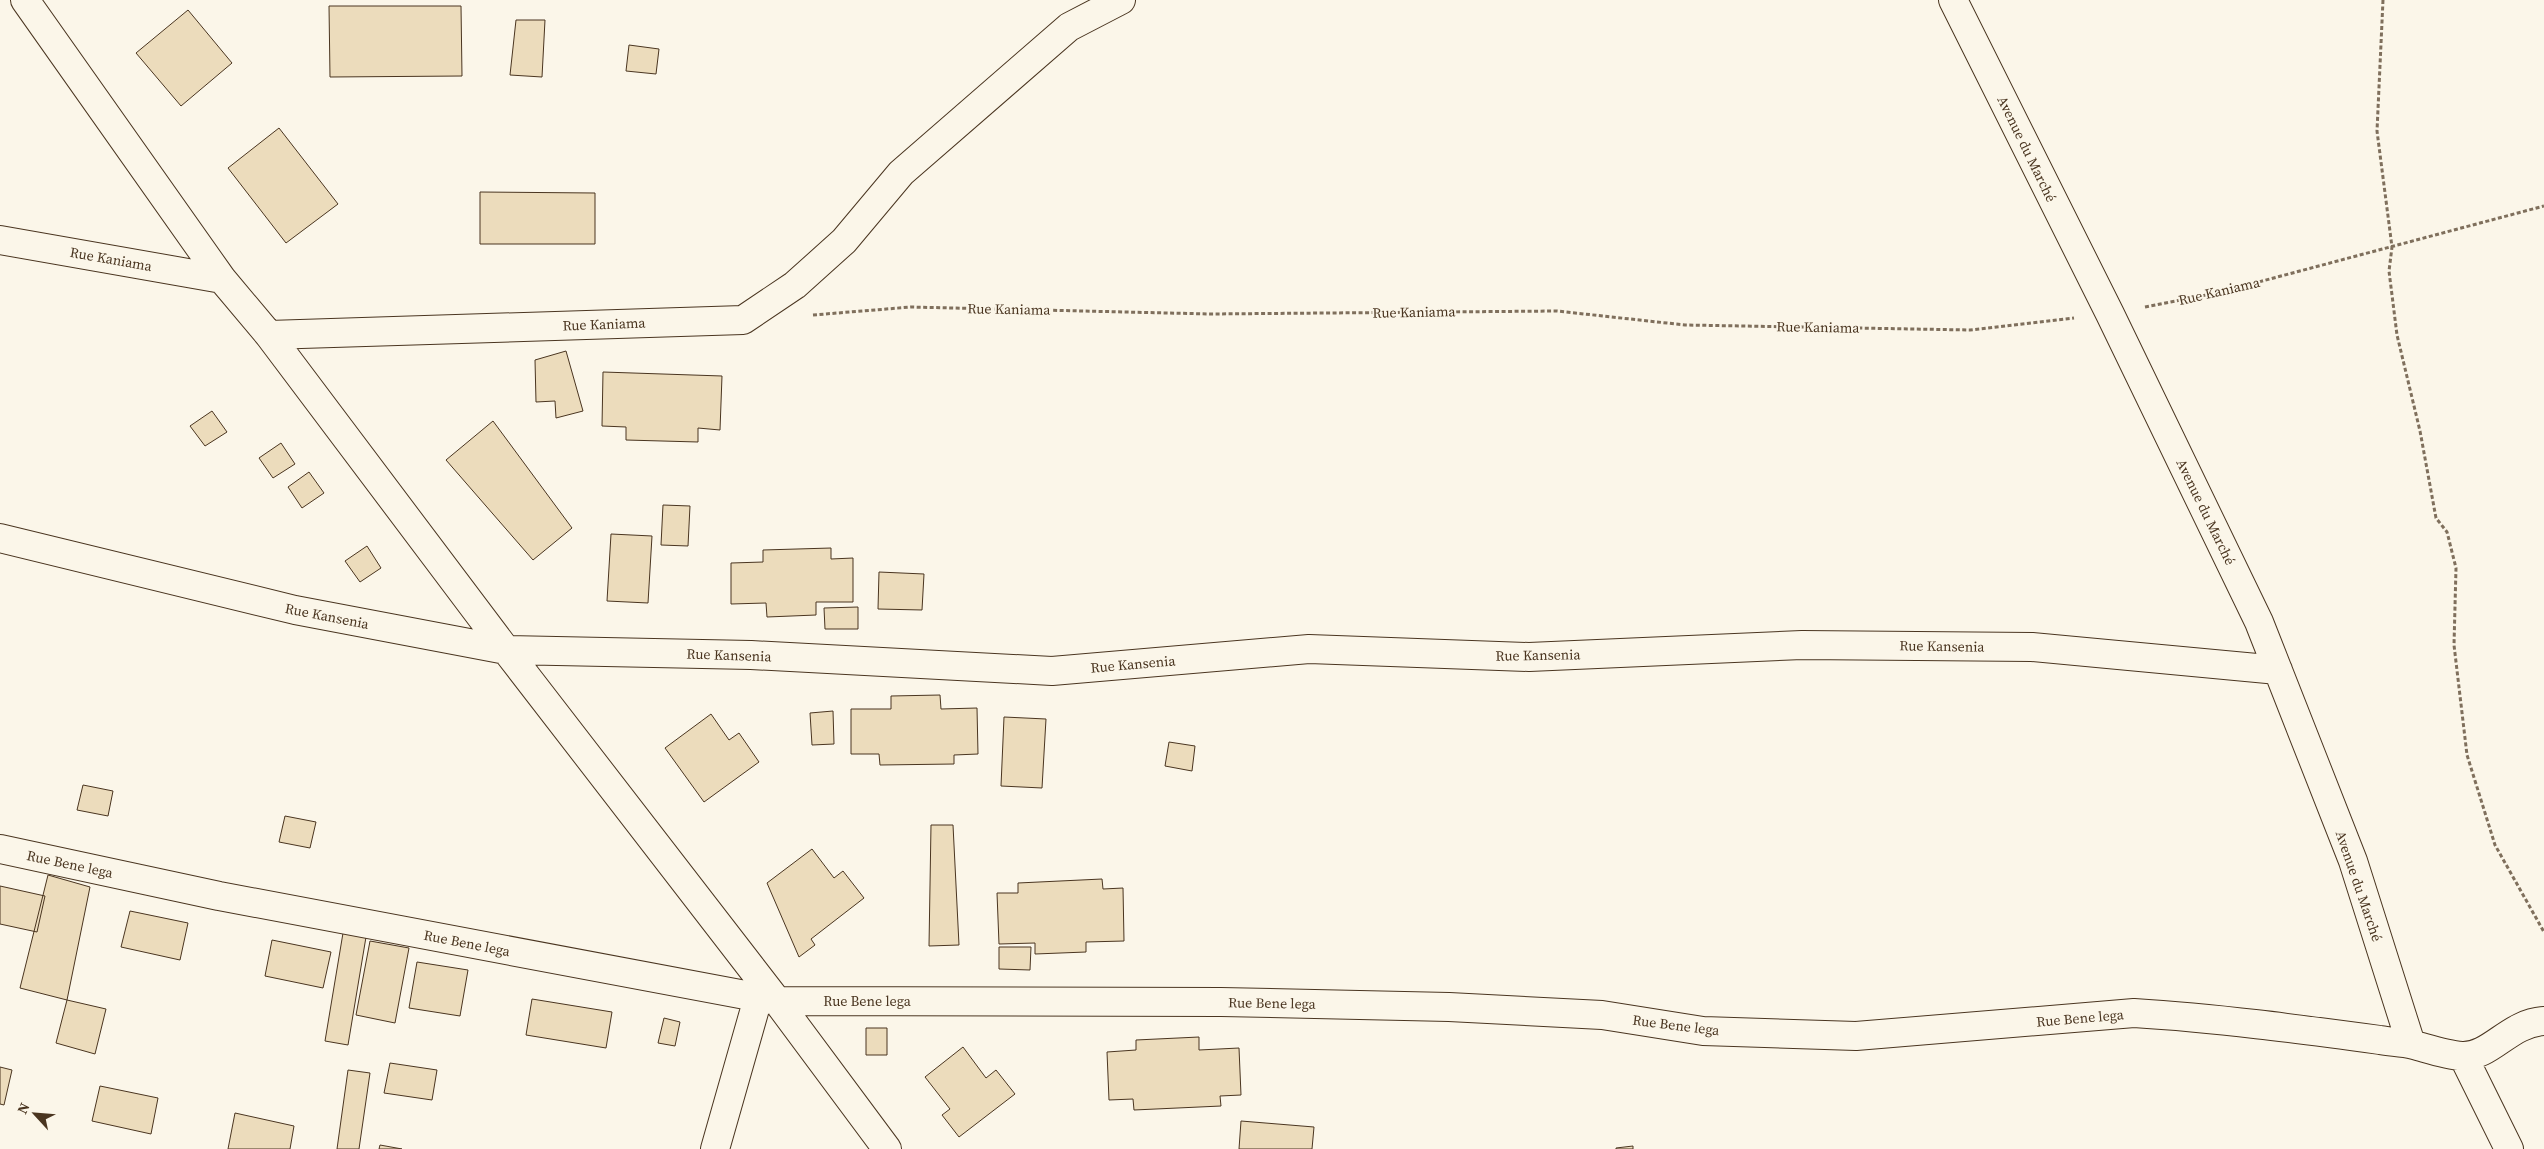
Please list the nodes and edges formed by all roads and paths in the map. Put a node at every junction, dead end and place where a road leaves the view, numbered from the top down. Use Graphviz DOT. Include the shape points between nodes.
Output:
graph roads {
  1 [pos="25,0"];
  2 [pos="1121,0"];
  3 [pos="1953,0"];
  4 [pos="2383,0"];
  5 [pos="2544,206"];
  6 [pos="0,240"];
  7 [pos="2392,247"];
  8 [pos="222,278"];
  9 [pos="2110,314"];
  10 [pos="812,315"];
  11 [pos="269,335"];
  12 [pos="0,538"];
  13 [pos="506,650"];
  14 [pos="2278,670"];
  15 [pos="0,849"];
  16 [pos="2544,932"];
  17 [pos="767,999"];
  18 [pos="2544,1021"];
  19 [pos="2411,1044"];
  20 [pos="2463,1056"];
  21 [pos="714,1149"];
  22 [pos="887,1149"];
  23 [pos="2509,1149"];
  1 -- 8 [label="street"];
  2 -- 11 [label="street, Rue Kaniama" via="1069,27 901,173 844,241 795,285 744,320"];
  3 -- 9 [label="street, Avenue du Marché"];
  4 -- 7 [label="path" via="2377,131"];
  5 -- 7 [label="path, Rue Kaniama"];
  6 -- 8 [label="street, Rue Kaniama"];
  7 -- 9 [label="path, Rue Kaniama" via="2221,292"];
  7 -- 16 [label="path" via="2389,272 2397,335 2420,430 2436,518 2447,532 2456,568 2454,645 2467,755 2495,845"];
  8 -- 11 [label="street"];
  9 -- 10 [label="path, Rue Kaniama" via="1970,330 1685,325 1557,311 1210,314 911,307"];
  9 -- 14 [label="street, Avenue du Marché" via="2259,622"];
  11 -- 13 [label="street"];
  12 -- 13 [label="street, Rue Kansenia" via="295,610"];
  13 -- 14 [label="street, Rue Kansenia" via="751,655 1052,671 1309,649 1529,657 1802,645 2022,647"];
  13 -- 17 [label="street"];
  14 -- 19 [label="street, Avenue du Marché" via="2353,861"];
  15 -- 17 [label="street, Rue Bene lega" via="219,896"];
  17 -- 19 [label="street, Rue Bene lega" via="1449,1007 1602,1015 1703,1030 1856,1036 2134,1013 2247,1023"];
  17 -- 21 [label="street"];
  17 -- 22 [label="street"];
  18 -- 20 [label="street, Rue Bene lega" via="2522,1025 2484,1051"];
  19 -- 20 [label="street, Rue Bene lega"];
  20 -- 23 [label="street"];
}
